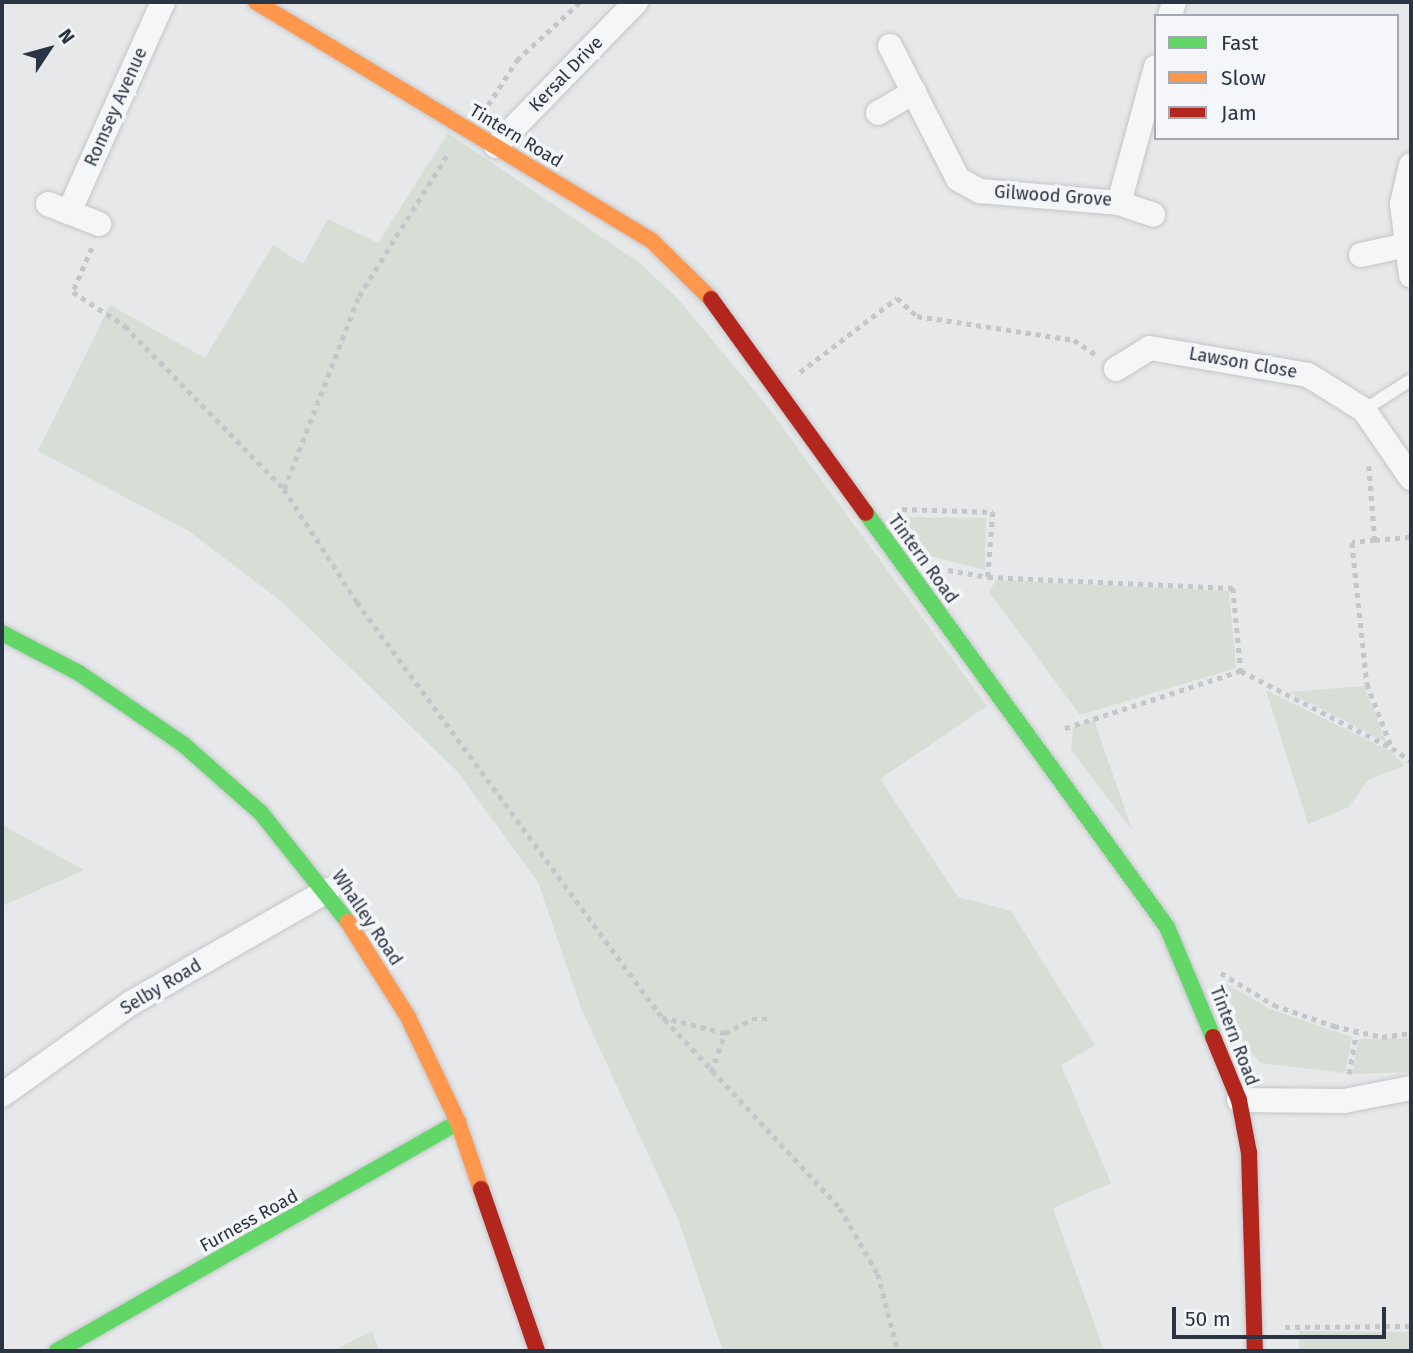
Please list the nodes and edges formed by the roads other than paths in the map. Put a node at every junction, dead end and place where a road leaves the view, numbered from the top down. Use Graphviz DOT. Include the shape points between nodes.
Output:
graph roads {
  1 [pos="163,2"];
  2 [pos="256,2"];
  3 [pos="636,2"];
  4 [pos="281,7"];
  5 [pos="890,46"];
  6 [pos="1154,74"];
  7 [pos="914,92"];
  8 [pos="878,113"];
  9 [pos="496,146"];
  10 [pos="1411,165"];
  11 [pos="1119,203"];
  12 [pos="1153,215"];
  13 [pos="99,224"];
  14 [pos="1407,245"];
  15 [pos="1361,255"];
  16 [pos="1411,275"];
  17 [pos="1116,369"];
  18 [pos="1409,382"];
  19 [pos="1364,410"];
  20 [pos="1411,478"];
  21 [pos="2,633"];
  22 [pos="328,890"];
  23 [pos="1411,1088"];
  24 [pos="2,1095"];
  25 [pos="1238,1100"];
  26 [pos="458,1122"];
  27 [pos="57,1351"];
  28 [pos="537,1351"];
  29 [pos="1255,1351"];
  1 -- 13 [label="street, Romsey Avenue" via="58,208"];
  2 -- 4 [label="street, Tintern Road"];
  3 -- 9 [label="street, Kersal Drive"];
  4 -- 9 [label="street, Tintern Road"];
  5 -- 7 [label="street, Gilwood Grove"];
  6 -- 11 [label="street, Gilwood Grove"];
  7 -- 8 [label="street"];
  7 -- 11 [label="street, Gilwood Grove" via="958,179 980,191"];
  9 -- 25 [label="street, Tintern Road" via="652,241 700,284 1167,927"];
  10 -- 14 [label="street" via="1402,204"];
  11 -- 12 [label="street"];
  14 -- 15 [label="street"];
  14 -- 16 [label="street"];
  17 -- 19 [label="street, Lawson Close" via="1149,348 1272,365 1348,394"];
  18 -- 19 [label="lane"];
  19 -- 20 [label="street, Lawson Close"];
  21 -- 22 [label="street, Whalley Road" via="79,673 184,745 261,813"];
  22 -- 24 [label="street, Selby Road" via="131,1003"];
  22 -- 26 [label="street, Whalley Road" via="408,1017"];
  23 -- 25 [label="street" via="1344,1101"];
  25 -- 29 [label="street, Tintern Road" via="1248,1153"];
  26 -- 27 [label="street, Furness Road"];
  26 -- 28 [label="street, Whalley Road"];
}
